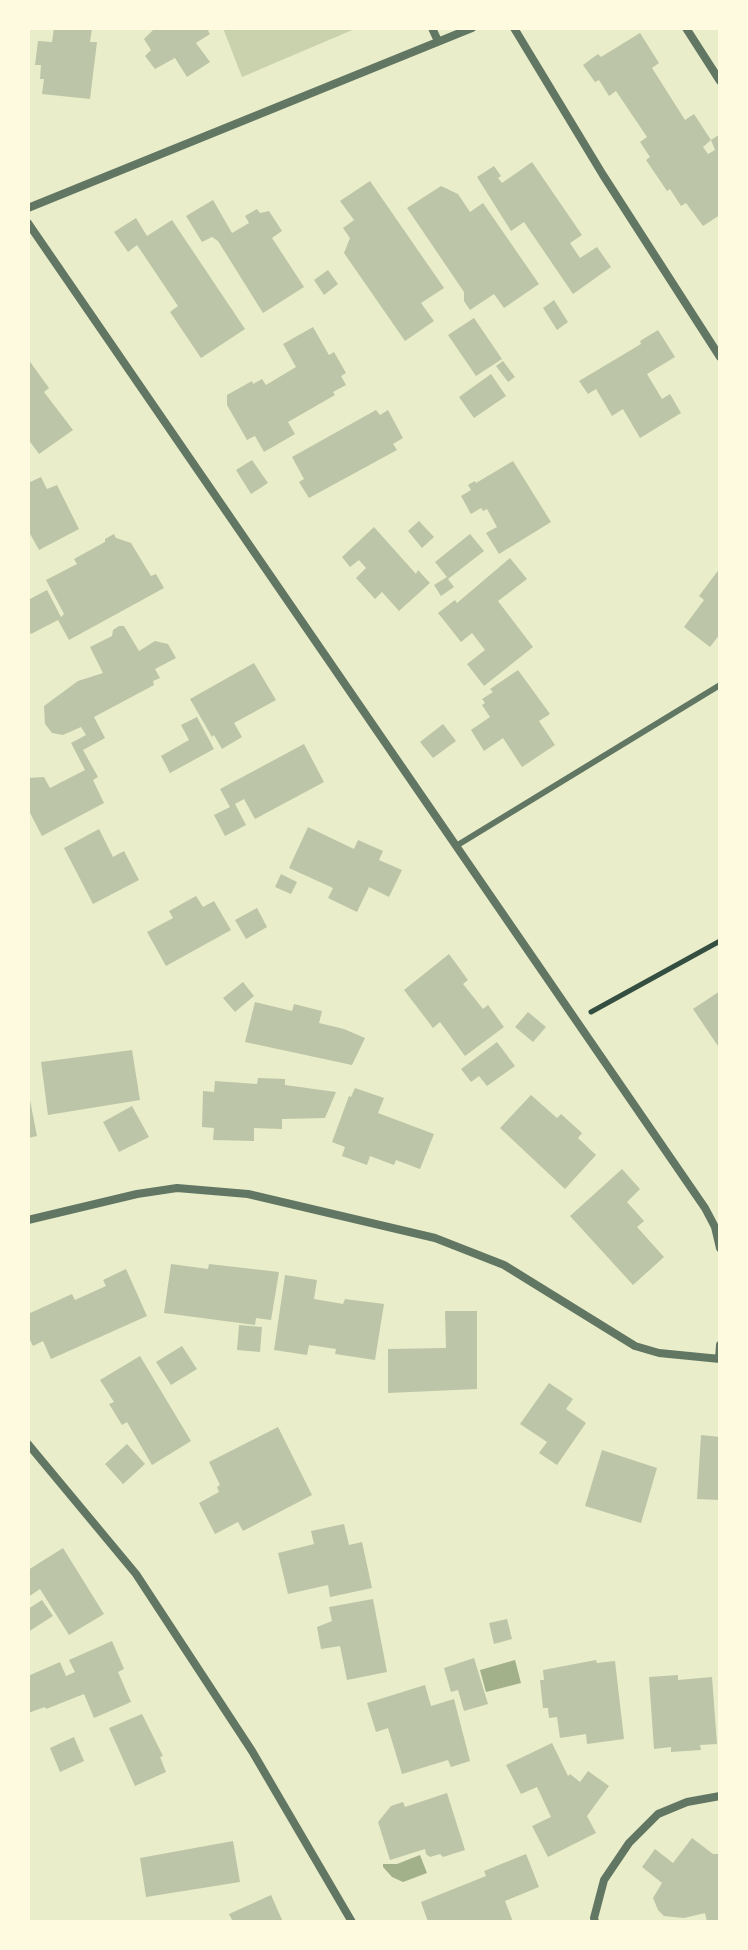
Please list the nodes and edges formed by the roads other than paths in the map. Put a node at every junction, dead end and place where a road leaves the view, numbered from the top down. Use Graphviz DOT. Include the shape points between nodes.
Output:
graph roads {
  1 [pos="432,28"];
  2 [pos="472,28"];
  3 [pos="514,28"];
  4 [pos="686,28"];
  5 [pos="438,41"];
  6 [pos="720,81"];
  7 [pos="28,208"];
  8 [pos="28,223"];
  9 [pos="720,357"];
  10 [pos="720,685"];
  11 [pos="456,846"];
  12 [pos="28,1220"];
  13 [pos="720,1248"];
  14 [pos="720,1345"];
  15 [pos="720,1359"];
  16 [pos="28,1444"];
  17 [pos="720,1796"];
  18 [pos="352,1922"];
  19 [pos="595,1922"];
  1 -- 5 [label="street"];
  2 -- 5 [label="street"];
  3 -- 9 [label="street"];
  4 -- 6 [label="street"];
  5 -- 7 [label="street"];
  8 -- 11 [label="street"];
  10 -- 11 [label="lane"];
  11 -- 13 [label="street" via="705,1208"];
  12 -- 15 [label="street" via="177,1188 248,1194 435,1238 504,1265 635,1346"];
  14 -- 15 [label="street"];
  16 -- 18 [label="street" via="136,1574 252,1751"];
  17 -- 19 [label="street" via="658,1814 629,1843 604,1880"];
}
